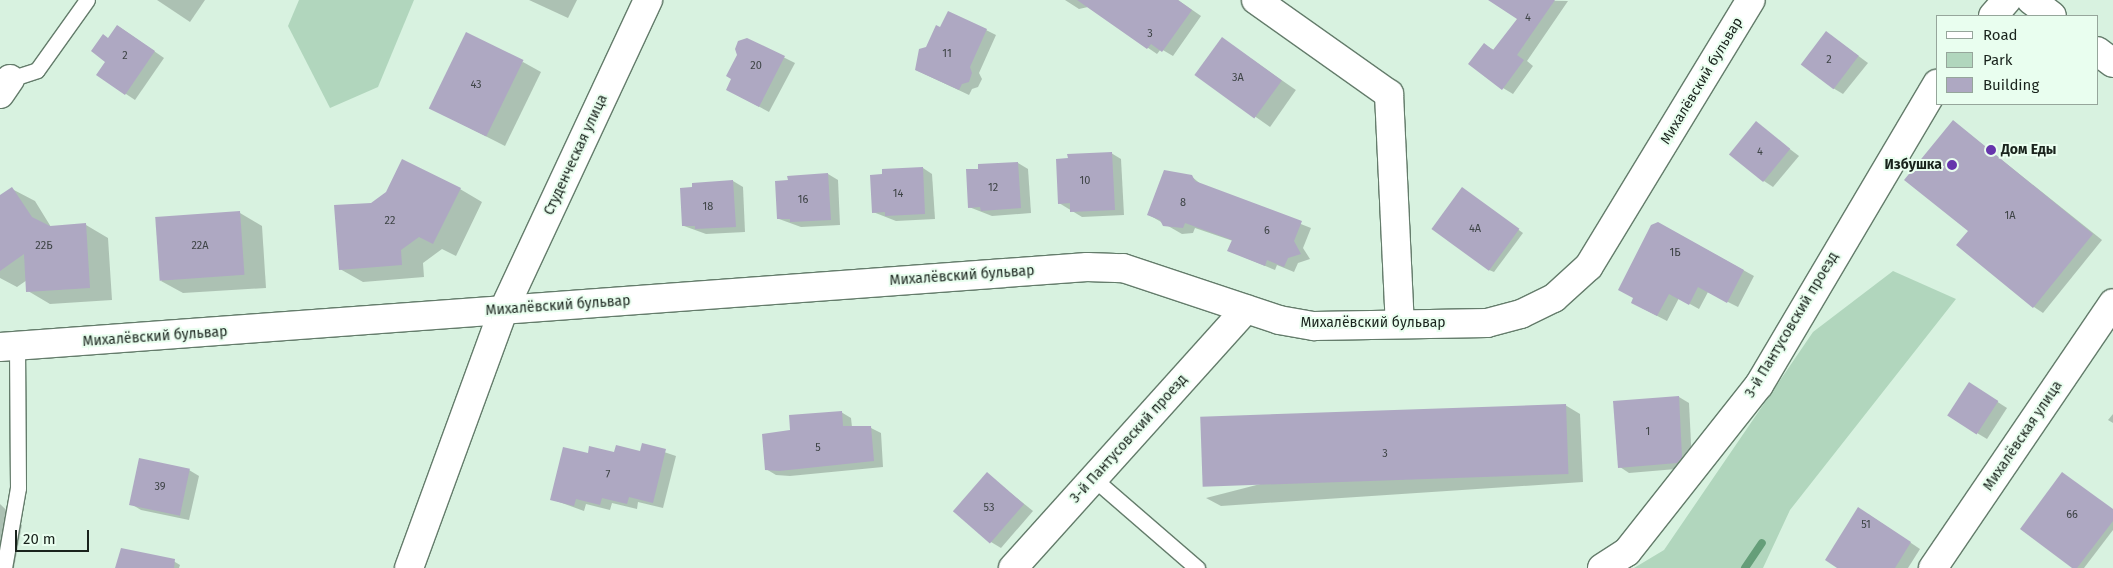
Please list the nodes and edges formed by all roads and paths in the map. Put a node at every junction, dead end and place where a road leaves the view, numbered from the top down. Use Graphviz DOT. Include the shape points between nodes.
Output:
graph roads {
  1 [pos="87,0"];
  2 [pos="648,0"];
  3 [pos="1256,0"];
  4 [pos="1751,0"];
  5 [pos="2007,0"];
  6 [pos="2032,0"];
  7 [pos="1995,15"];
  8 [pos="2051,15"];
  9 [pos="2098,52"];
  10 [pos="2113,63"];
  11 [pos="1936,85"];
  12 [pos="5,87"];
  13 [pos="2113,303"];
  14 [pos="504,309"];
  15 [pos="1246,309"];
  16 [pos="1400,324"];
  17 [pos="9,347"];
  18 [pos="1093,478"];
  19 [pos="4,568"];
  20 [pos="409,568"];
  21 [pos="1012,568"];
  22 [pos="1197,568"];
  23 [pos="1602,568"];
  24 [pos="1932,568"];
  1 -- 12 [label="lane" via="37,70"];
  2 -- 14 [label="street, Студенческая улица"];
  3 -- 16 [label="street" via="1389,94"];
  4 -- 16 [label="street, Михалёвский бульвар" via="1589,266 1554,298 1521,314 1487,323"];
  5 -- 7 [label="street"];
  6 -- 8 [label="street"];
  9 -- 10 [label="street"];
  11 -- 23 [label="street, 3-й Пантусовский проезд" via="1921,105 1759,385 1627,552"];
  13 -- 24 [label="street, Михалёвская улица"];
  14 -- 15 [label="street, Михалёвский бульвар" via="1087,267 1123,268"];
  14 -- 17 [label="street, Михалёвский бульвар"];
  14 -- 20 [label="street, Студенческая улица"];
  15 -- 16 [label="street, Михалёвский бульвар" via="1279,320 1314,326"];
  15 -- 18 [label="street, 3-й Пантусовский проезд"];
  17 -- 19 [label="lane" via="18,488"];
  18 -- 21 [label="street, 3-й Пантусовский проезд"];
  18 -- 22 [label="lane"];
}
